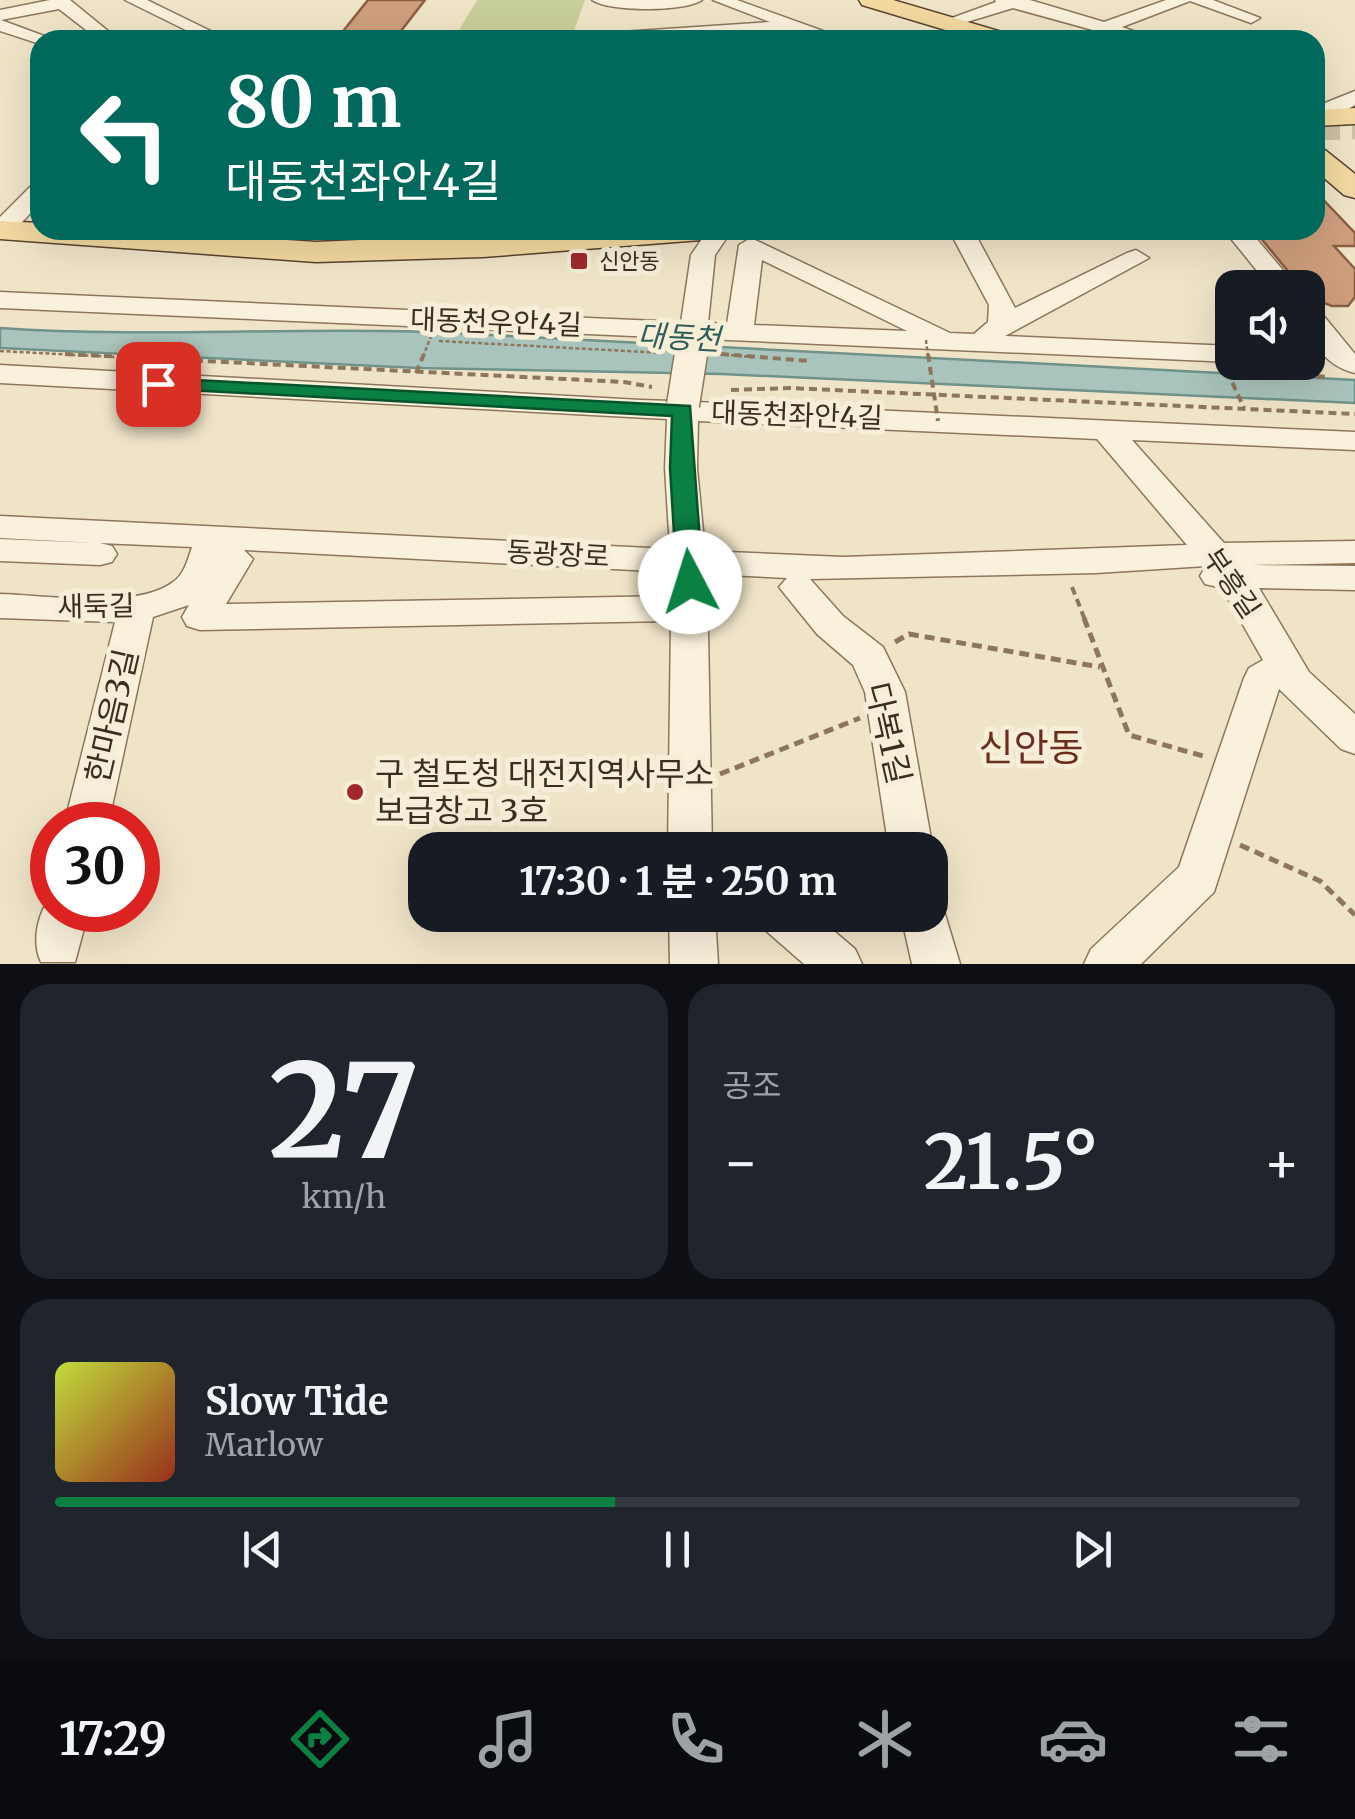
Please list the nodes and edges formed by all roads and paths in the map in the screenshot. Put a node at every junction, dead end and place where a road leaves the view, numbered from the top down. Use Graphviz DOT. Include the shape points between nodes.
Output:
graph roads {
  1 [pos="12,0"];
  2 [pos="133,0"];
  3 [pos="600,0"];
  4 [pos="694,0"];
  5 [pos="719,0"];
  6 [pos="870,0"];
  7 [pos="1182,0"];
  8 [pos="1197,0"];
  9 [pos="1259,0"];
  10 [pos="1013,1"];
  11 [pos="61,2"];
  12 [pos="0,11"];
  13 [pos="0,25"];
  14 [pos="1104,28"];
  15 [pos="97,30"];
  16 [pos="198,30"];
  17 [pos="753,30"];
  18 [pos="794,30"];
  19 [pos="955,30"];
  20 [pos="1112,30"];
  21 [pos="30,35"];
  22 [pos="1325,91"];
  23 [pos="1350,105"];
  24 [pos="1325,113"];
  25 [pos="1355,134"];
  26 [pos="1325,148"];
  27 [pos="1325,161"];
  28 [pos="1355,189"];
  29 [pos="30,200"];
  30 [pos="0,230"];
  31 [pos="30,232"];
  32 [pos="144,240"];
  33 [pos="573,240"];
  34 [pos="702,240"];
  35 [pos="967,240"];
  36 [pos="1244,240"];
  37 [pos="1136,258"];
  38 [pos="1269,270"];
  39 [pos="0,300"];
  40 [pos="34,302"];
  41 [pos="0,312"];
  42 [pos="638,328"];
  43 [pos="432,332"];
  44 [pos="739,332"];
  45 [pos="988,337"];
  46 [pos="1325,337"];
  47 [pos="429,340"];
  48 [pos="700,340"];
  49 [pos="938,341"];
  50 [pos="566,348"];
  51 [pos="0,351"];
  52 [pos="667,353"];
  53 [pos="809,361"];
  54 [pos="1044,362"];
  55 [pos="1215,365"];
  56 [pos="1346,365"];
  57 [pos="416,373"];
  58 [pos="0,374"];
  59 [pos="568,380"];
  60 [pos="1234,380"];
  61 [pos="790,388"];
  62 [pos="720,391"];
  63 [pos="677,402"];
  64 [pos="1244,408"];
  65 [pos="641,409"];
  66 [pos="1355,414"];
  67 [pos="938,421"];
  68 [pos="1106,429"];
  69 [pos="1355,441"];
  70 [pos="0,527"];
  71 [pos="0,550"];
  72 [pos="218,551"];
  73 [pos="1355,552"];
  74 [pos="1224,565"];
  75 [pos="1355,578"];
  76 [pos="1070,582"];
  77 [pos="689,584"];
  78 [pos="797,587"];
  79 [pos="0,606"];
  80 [pos="137,607"];
  81 [pos="869,656"];
  82 [pos="1283,666"];
  83 [pos="1101,667"];
  84 [pos="887,707"];
  85 [pos="1355,738"];
  86 [pos="1235,766"];
  87 [pos="691,785"];
  88 [pos="91,802"];
  89 [pos="694,832"];
  90 [pos="908,832"];
  91 [pos="1212,834"];
  92 [pos="1355,915"];
  93 [pos="693,932"];
  94 [pos="801,932"];
  95 [pos="928,932"];
  96 [pos="694,964"];
  97 [pos="838,964"];
  98 [pos="936,964"];
  99 [pos="1108,964"];
  1 -- 12 [label="street"];
  2 -- 16 [label="street"];
  3 -- 4 [label="street"];
  5 -- 17 [label="street"];
  5 -- 18 [label="street"];
  6 -- 19 [label="main road"];
  7 -- 14 [label="street"];
  8 -- 9 [label="street" via="1255,24"];
  10 -- 14 [label="street"];
  10 -- 19 [label="street"];
  11 -- 12 [label="street"];
  11 -- 15 [label="street"];
  13 -- 21 [label="street"];
  14 -- 20 [label="street"];
  22 -- 23 [label="street"];
  23 -- 24 [label="main road"];
  25 -- 26 [label="main road"];
  27 -- 28 [label="main road"];
  29 -- 30 [label="street"];
  30 -- 31 [label="main road"];
  32 -- 33 [label="main road" via="316,252"];
  34 -- 48 [label="street"];
  35 -- 45 [label="street" via="1002,305"];
  36 -- 38 [label="street"];
  37 -- 45 [label="street"];
  39 -- 40 [label="street, 대동천우안4길"];
  40 -- 41 [label="street"];
  40 -- 42 [label="street, 대동천우안4길"];
  42 -- 48 [label="street, 대동천우안4길"];
  42 -- 50 [label="street"];
  43 -- 47 [label="path"];
  44 -- 48 [label="street, 대동천우안4길"];
  44 -- 49 [label="street, 대동천우안4길"];
  44 -- 49 [label="street" via="750,245"];
  45 -- 49 [label="street, 대동천우안4길"];
  45 -- 54 [label="street"];
  45 -- 55 [label="street, 대동천우안4길"];
  46 -- 56 [label="street"];
  47 -- 50 [label="path"];
  47 -- 57 [label="path"];
  48 -- 53 [label="path" via="727,357"];
  48 -- 63 [label="street, bridge"];
  49 -- 67 [label="path, bridge"];
  50 -- 52 [label="path"];
  51 -- 57 [label="path"];
  57 -- 59 [label="path"];
  58 -- 65 [label="street, 대동천좌안4길"];
  59 -- 63 [label="path" via="624,382"];
  59 -- 65 [label="street" via="592,397"];
  60 -- 64 [label="path"];
  61 -- 62 [label="path"];
  61 -- 63 [label="street" via="758,407"];
  61 -- 64 [label="path"];
  63 -- 65 [label="street, 대동천좌안4길"];
  63 -- 67 [label="street, 대동천좌안4길"];
  63 -- 77 [label="street"];
  64 -- 66 [label="path"];
  67 -- 68 [label="street, 대동천좌안4길"];
  68 -- 69 [label="street, 대동천좌안4길"];
  68 -- 74 [label="street, 부흥길"];
  70 -- 72 [label="street, 동광장로"];
  71 -- 72 [label="street, 동광장로"];
  72 -- 77 [label="street, 동광장로"];
  72 -- 77 [label="street" via="200,617"];
  72 -- 80 [label="street, 새둑길" via="190,589"];
  73 -- 74 [label="street, 동광장로"];
  74 -- 75 [label="street, 동광장로"];
  74 -- 76 [label="street, 동광장로"];
  74 -- 77 [label="street, 동광장로" via="843,569"];
  74 -- 82 [label="street, 부흥길"];
  76 -- 78 [label="street, 동광장로"];
  76 -- 83 [label="path"];
  77 -- 78 [label="street, 동광장로"];
  77 -- 87 [label="street"];
  78 -- 81 [label="street, 다복1길"];
  79 -- 80 [label="street, 새둑길"];
  80 -- 88 [label="street, 한마음3길"];
  81 -- 83 [label="path" via="909,634 1046,663"];
  81 -- 84 [label="street, 다복1길"];
  82 -- 85 [label="street, 부흥길"];
  82 -- 86 [label="street" via="1263,678"];
  83 -- 86 [label="path" via="1129,734"];
  84 -- 87 [label="path"];
  84 -- 90 [label="street, 다복1길"];
  86 -- 91 [label="street"];
  87 -- 89 [label="street"];
  91 -- 92 [label="path" via="1306,874"];
  91 -- 99 [label="street" via="1198,878"];
  93 -- 96 [label="street"];
  94 -- 97 [label="street"];
  95 -- 98 [label="street"];
}
